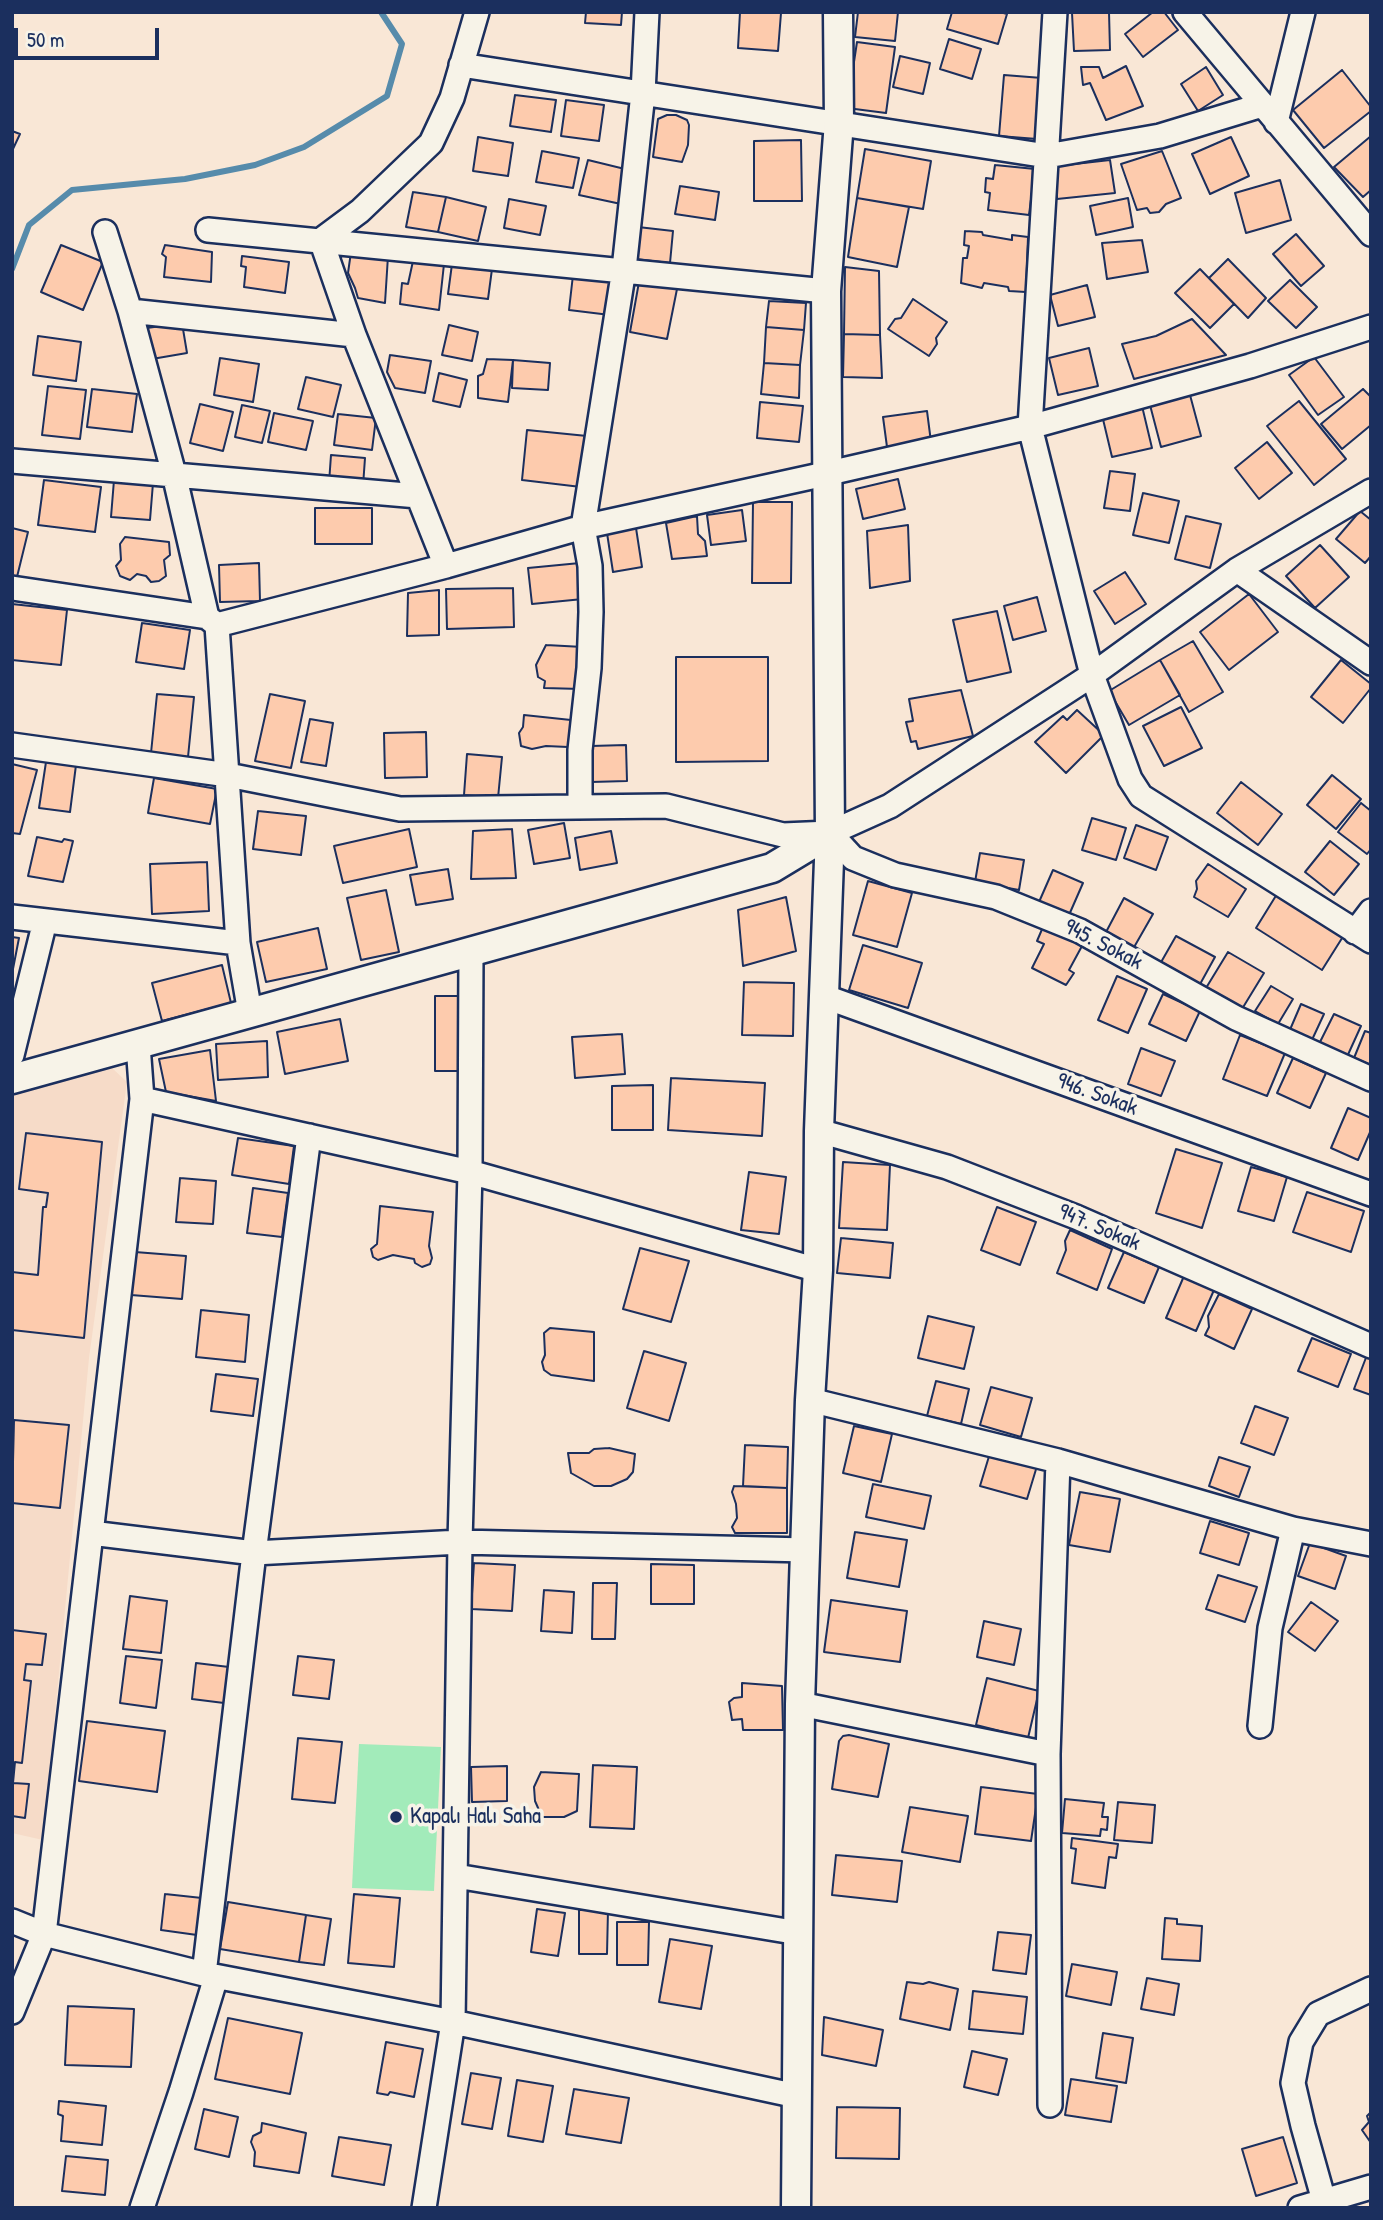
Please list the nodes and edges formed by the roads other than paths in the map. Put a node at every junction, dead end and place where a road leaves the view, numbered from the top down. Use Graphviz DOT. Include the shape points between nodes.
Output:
graph roads {
  1 [pos="477,12"];
  2 [pos="648,12"];
  3 [pos="838,12"];
  4 [pos="1055,12"];
  5 [pos="1185,12"];
  6 [pos="1303,12"];
  7 [pos="461,65"];
  8 [pos="643,93"];
  9 [pos="1269,114"];
  10 [pos="839,122"];
  11 [pos="1047,156"];
  12 [pos="208,230"];
  13 [pos="105,232"];
  14 [pos="1371,234"];
  15 [pos="321,240"];
  16 [pos="624,269"];
  17 [pos="826,291"];
  18 [pos="130,311"];
  19 [pos="1371,327"];
  20 [pos="354,335"];
  21 [pos="1030,427"];
  22 [pos="12,461"];
  23 [pos="174,474"];
  24 [pos="825,474"];
  25 [pos="1371,491"];
  26 [pos="418,496"];
  27 [pos="583,527"];
  28 [pos="446,566"];
  29 [pos="1237,570"];
  30 [pos="12,588"];
  31 [pos="212,621"];
  32 [pos="1371,663"];
  33 [pos="1092,675"];
  34 [pos="12,745"];
  35 [pos="228,775"];
  36 [pos="580,807"];
  37 [pos="830,833"];
  38 [pos="1371,911"];
  39 [pos="12,917"];
  40 [pos="45,921"];
  41 [pos="1363,937"];
  42 [pos="238,943"];
  43 [pos="471,953"];
  44 [pos="823,996"];
  45 [pos="250,1013"];
  46 [pos="138,1045"];
  47 [pos="12,1055"];
  48 [pos="12,1079"];
  49 [pos="1371,1079"];
  50 [pos="142,1099"];
  51 [pos="819,1131"];
  52 [pos="309,1136"];
  53 [pos="470,1172"];
  54 [pos="1371,1194"];
  55 [pos="818,1270"];
  56 [pos="1371,1346"];
  57 [pos="810,1400"];
  58 [pos="1058,1461"];
  59 [pos="1293,1530"];
  60 [pos="92,1533"];
  61 [pos="460,1542"];
  62 [pos="1371,1544"];
  63 [pos="807,1550"];
  64 [pos="254,1553"];
  65 [pos="800,1704"];
  66 [pos="1260,1726"];
  67 [pos="1048,1754"];
  68 [pos="456,1876"];
  69 [pos="12,1921"];
  70 [pos="799,1933"];
  71 [pos="44,1934"];
  72 [pos="210,1976"];
  73 [pos="1371,1989"];
  74 [pos="12,2012"];
  75 [pos="453,2022"];
  76 [pos="797,2096"];
  77 [pos="1050,2105"];
  78 [pos="1371,2187"];
  79 [pos="1325,2205"];
  80 [pos="802,2207"];
  81 [pos="143,2208"];
  82 [pos="424,2208"];
  83 [pos="1300,2208"];
  1 -- 7 [label="street"];
  2 -- 8 [label="street"];
  3 -- 10 [label="street"];
  4 -- 11 [label="street"];
  5 -- 9 [label="street"];
  6 -- 9 [label="street"];
  7 -- 8 [label="street"];
  7 -- 15 [label="street" via="431,143 360,211"];
  8 -- 10 [label="street"];
  8 -- 16 [label="street"];
  9 -- 11 [label="street"];
  9 -- 14 [label="street"];
  10 -- 11 [label="street"];
  10 -- 17 [label="street"];
  11 -- 21 [label="street"];
  12 -- 15 [label="street"];
  13 -- 18 [label="street"];
  15 -- 16 [label="street"];
  15 -- 20 [label="street"];
  16 -- 17 [label="street"];
  16 -- 27 [label="street"];
  17 -- 24 [label="street"];
  18 -- 20 [label="street"];
  18 -- 23 [label="street"];
  19 -- 21 [label="street"];
  20 -- 26 [label="street"];
  21 -- 24 [label="street"];
  21 -- 33 [label="street"];
  22 -- 23 [label="street"];
  23 -- 26 [label="street"];
  23 -- 31 [label="street"];
  24 -- 27 [label="street"];
  24 -- 37 [label="street"];
  25 -- 29 [label="street"];
  26 -- 28 [label="street"];
  27 -- 28 [label="street"];
  27 -- 36 [label="street" via="591,612"];
  28 -- 31 [label="street"];
  29 -- 32 [label="street"];
  29 -- 33 [label="street"];
  30 -- 31 [label="street"];
  31 -- 35 [label="street"];
  33 -- 37 [label="street" via="891,806"];
  33 -- 41 [label="street" via="1140,796"];
  34 -- 35 [label="street"];
  35 -- 36 [label="street" via="400,809"];
  35 -- 42 [label="street"];
  36 -- 37 [label="street" via="666,806 783,835"];
  37 -- 43 [label="street" via="772,868"];
  37 -- 44 [label="street"];
  37 -- 49 [label="street, 945. Sokak" via="853,858 895,874 996,897 1080,931 1236,1018"];
  38 -- 41 [label="street"];
  39 -- 40 [label="street"];
  40 -- 42 [label="street"];
  40 -- 47 [label="street"];
  42 -- 45 [label="street"];
  43 -- 45 [label="street"];
  43 -- 53 [label="street"];
  44 -- 51 [label="street"];
  44 -- 54 [label="street, 946. Sokak"];
  45 -- 46 [label="street"];
  46 -- 48 [label="street"];
  46 -- 50 [label="street"];
  50 -- 52 [label="street"];
  50 -- 60 [label="street"];
  51 -- 55 [label="street"];
  51 -- 56 [label="street, 947. Sokak" via="947,1167 1076,1217"];
  52 -- 53 [label="street"];
  52 -- 64 [label="street"];
  53 -- 55 [label="street"];
  53 -- 61 [label="street"];
  55 -- 57 [label="street"];
  57 -- 58 [label="street"];
  57 -- 63 [label="street"];
  58 -- 59 [label="street"];
  58 -- 67 [label="street"];
  59 -- 62 [label="street"];
  59 -- 66 [label="street" via="1270,1628"];
  60 -- 64 [label="street"];
  60 -- 71 [label="street"];
  61 -- 63 [label="street"];
  61 -- 64 [label="street"];
  61 -- 68 [label="street"];
  63 -- 65 [label="street"];
  64 -- 72 [label="street"];
  65 -- 67 [label="street"];
  65 -- 70 [label="street"];
  67 -- 77 [label="street"];
  68 -- 70 [label="street"];
  68 -- 75 [label="street"];
  69 -- 71 [label="street"];
  70 -- 76 [label="street"];
  71 -- 72 [label="street"];
  71 -- 74 [label="street"];
  72 -- 75 [label="street"];
  72 -- 81 [label="street" via="181,2092"];
  73 -- 79 [label="street" via="1318,2014 1301,2042 1293,2083"];
  75 -- 76 [label="street"];
  75 -- 82 [label="street"];
  76 -- 80 [label="street"];
  78 -- 79 [label="street"];
  79 -- 83 [label="street"];
}
